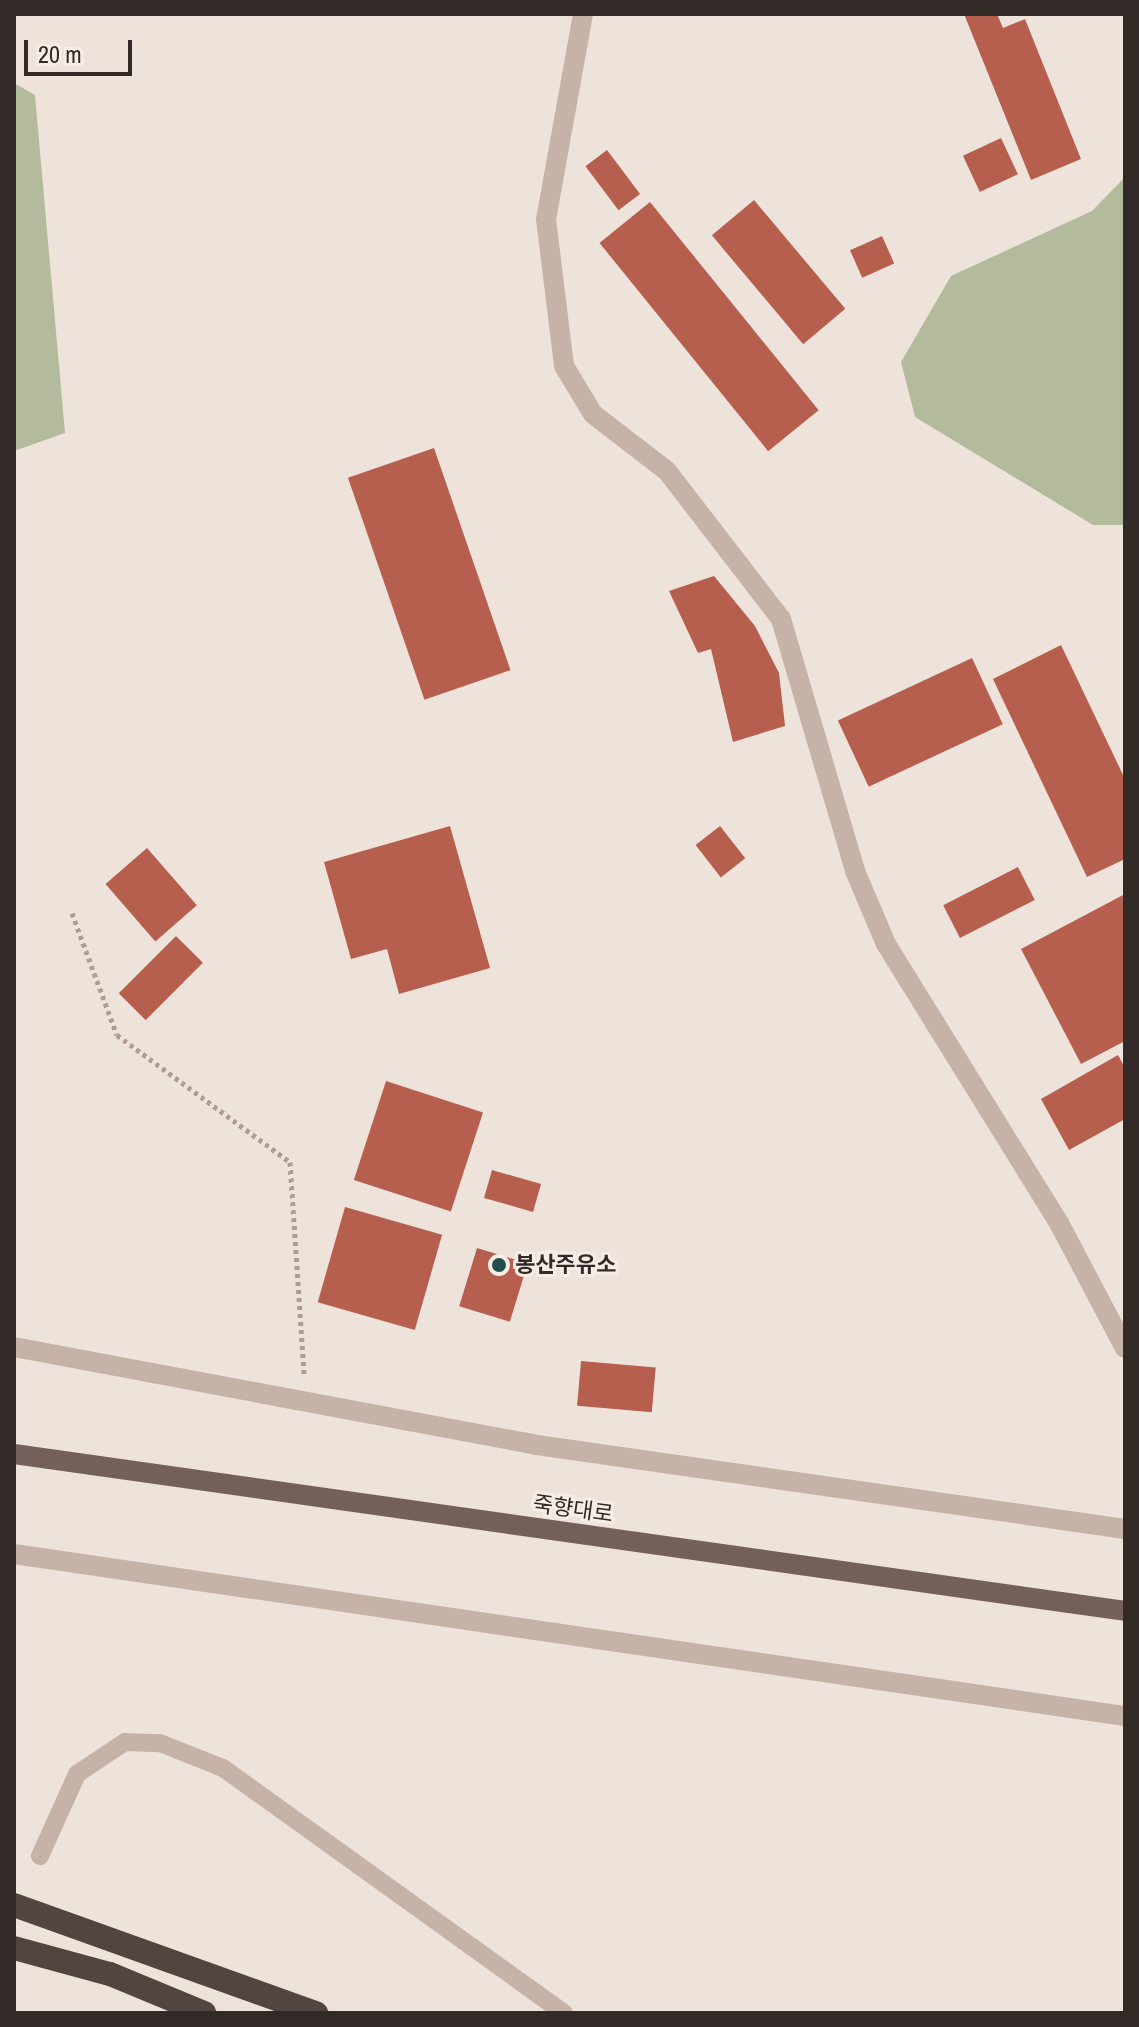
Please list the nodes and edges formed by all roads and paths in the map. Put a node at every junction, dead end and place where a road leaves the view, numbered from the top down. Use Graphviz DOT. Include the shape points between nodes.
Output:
graph roads {
  1 [pos="583,14"];
  2 [pos="72,913"];
  3 [pos="14,1347"];
  4 [pos="1125,1348"];
  5 [pos="306,1399"];
  6 [pos="14,1454"];
  7 [pos="1125,1529"];
  8 [pos="14,1554"];
  9 [pos="1125,1611"];
  10 [pos="1125,1716"];
  11 [pos="40,1856"];
  12 [pos="14,1905"];
  13 [pos="14,1948"];
  14 [pos="204,2013"];
  15 [pos="316,2013"];
  16 [pos="564,2013"];
  1 -- 4 [label="street" via="546,219 564,366 593,414 667,471 781,619 855,871 886,944 1059,1223"];
  2 -- 5 [label="path" via="117,1035 290,1162"];
  3 -- 5 [label="street"];
  5 -- 7 [label="street" via="537,1445"];
  6 -- 9 [label="main road, 죽향대로"];
  8 -- 10 [label="street"];
  11 -- 16 [label="lane" via="77,1774 125,1742 160,1743 223,1768"];
  12 -- 15 [label="highway"];
  13 -- 14 [label="highway" via="110,1974"];
}
